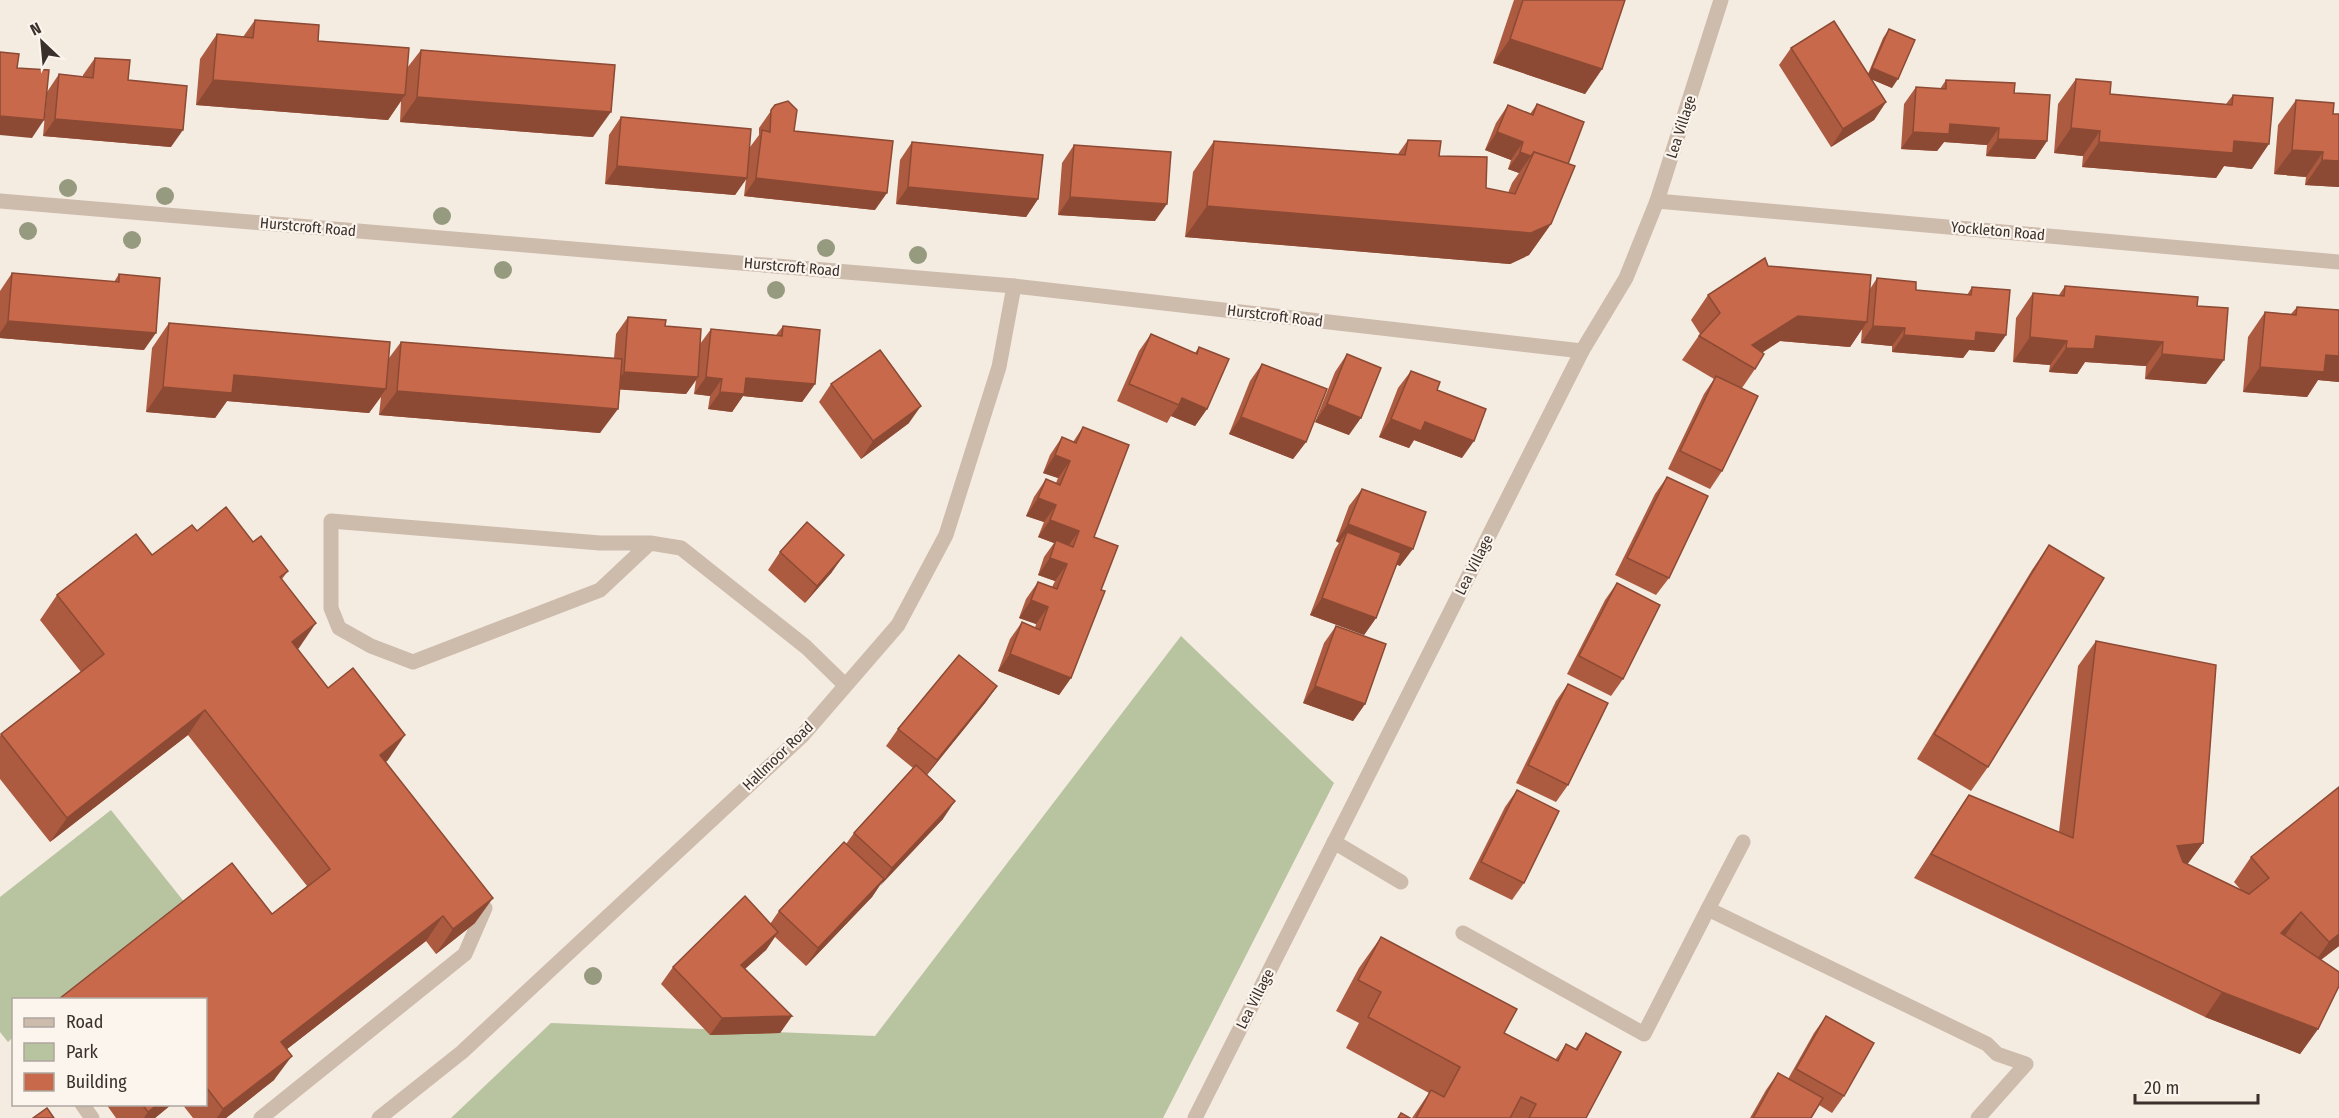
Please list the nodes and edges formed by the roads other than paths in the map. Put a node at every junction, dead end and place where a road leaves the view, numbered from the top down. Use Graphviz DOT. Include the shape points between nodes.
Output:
graph roads {
  1 [pos="1722,0"];
  2 [pos="0,201"];
  3 [pos="1657,201"];
  4 [pos="2339,262"];
  5 [pos="1014,286"];
  6 [pos="1582,351"];
  7 [pos="650,543"];
  8 [pos="845,685"];
  9 [pos="1334,842"];
  10 [pos="1743,842"];
  11 [pos="1401,882"];
  12 [pos="485,908"];
  13 [pos="1708,909"];
  14 [pos="1463,933"];
  15 [pos="261,1118"];
  16 [pos="379,1118"];
  17 [pos="1195,1118"];
  18 [pos="1978,1118"];
  1 -- 3 [label="street, Lea Village"];
  2 -- 5 [label="street, Hurstcroft Road"];
  3 -- 4 [label="street, Yockleton Road"];
  3 -- 6 [label="street, Lea Village" via="1626,278"];
  5 -- 6 [label="street, Hurstcroft Road"];
  5 -- 8 [label="street, Hallmoor Road" via="999,367 946,535 898,625"];
  6 -- 9 [label="street, Lea Village"];
  7 -- 7 [label="street" via="600,543 331,522 332,608 339,628 413,662 600,590"];
  7 -- 8 [label="street" via="681,548 709,568 806,647"];
  8 -- 16 [label="street, Hallmoor Road" via="802,736 462,1052"];
  9 -- 11 [label="street"];
  9 -- 17 [label="street, Lea Village"];
  10 -- 13 [label="street"];
  12 -- 15 [label="street" via="465,954"];
  13 -- 14 [label="street" via="1644,1034"];
  13 -- 18 [label="street" via="1987,1044 1998,1054 2026,1064"];
}
